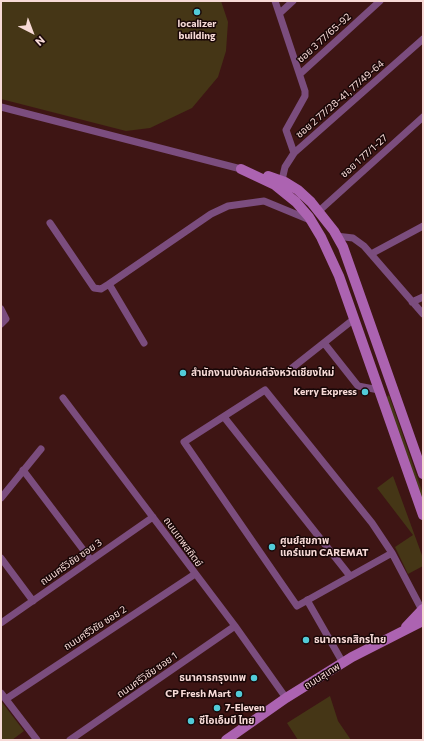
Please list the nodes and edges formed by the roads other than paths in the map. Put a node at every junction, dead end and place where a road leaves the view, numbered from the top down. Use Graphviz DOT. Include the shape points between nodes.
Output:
graph roads {
  1 [pos="275,1"];
  2 [pos="293,1"];
  3 [pos="380,1"];
  4 [pos="280,13"];
  5 [pos="423,39"];
  6 [pos="300,74"];
  7 [pos="1,107"];
  8 [pos="423,117"];
  9 [pos="294,153"];
  10 [pos="241,169"];
  11 [pos="282,180"];
  12 [pos="319,211"];
  13 [pos="310,220"];
  14 [pos="50,223"];
  15 [pos="423,226"];
  16 [pos="335,233"];
  17 [pos="321,237"];
  18 [pos="370,254"];
  19 [pos="109,284"];
  20 [pos="423,297"];
  21 [pos="412,302"];
  22 [pos="1,309"];
  23 [pos="423,314"];
  24 [pos="354,319"];
  25 [pos="4,322"];
  26 [pos="324,342"];
  27 [pos="144,343"];
  28 [pos="292,368"];
  29 [pos="379,390"];
  30 [pos="63,398"];
  31 [pos="224,417"];
  32 [pos="40,449"];
  33 [pos="23,470"];
  34 [pos="423,473"];
  35 [pos="1,498"];
  36 [pos="423,515"];
  37 [pos="153,517"];
  38 [pos="392,553"];
  39 [pos="1,558"];
  40 [pos="91,560"];
  41 [pos="195,574"];
  42 [pos="350,576"];
  43 [pos="307,600"];
  44 [pos="33,601"];
  45 [pos="422,609"];
  46 [pos="423,621"];
  47 [pos="1,623"];
  48 [pos="235,626"];
  49 [pos="423,629"];
  50 [pos="402,632"];
  51 [pos="343,663"];
  52 [pos="3,696"];
  53 [pos="286,698"];
  54 [pos="37,740"];
  55 [pos="70,740"];
  56 [pos="226,740"];
  1 -- 4 [label="street"];
  2 -- 4 [label="street"];
  3 -- 6 [label="street, ซอย 3 77/65-92"];
  4 -- 6 [label="street"];
  5 -- 9 [label="street, ซอย 2 77/28-41, 77/49-64"];
  6 -- 9 [label="street" via="305,96 286,130"];
  7 -- 10 [label="street"];
  8 -- 12 [label="street, ซอย 1 77/1-27"];
  9 -- 11 [label="street, ซอย 2 77/28-41, 77/49-64" via="285,167"];
  10 -- 11 [label="street"];
  10 -- 13 [label="street" via="275,185 296,202"];
  11 -- 12 [label="street" via="298,190"];
  12 -- 16 [label="street"];
  13 -- 17 [label="street"];
  13 -- 19 [label="street" via="264,201 228,206 211,214"];
  14 -- 19 [label="street" via="94,288 101,289"];
  15 -- 18 [label="street"];
  16 -- 17 [label="street"];
  16 -- 18 [label="street" via="353,238"];
  16 -- 34 [label="street" via="348,261"];
  17 -- 24 [label="street" via="339,276"];
  18 -- 21 [label="street"];
  19 -- 27 [label="street"];
  20 -- 21 [label="street"];
  21 -- 23 [label="street"];
  22 -- 25 [label="street"];
  24 -- 26 [label="street"];
  24 -- 29 [label="street"];
  26 -- 28 [label="street"];
  26 -- 29 [label="street" via="358,386"];
  29 -- 36 [label="street"];
  30 -- 37 [label="street, ถนนเทพสถิตย์"];
  31 -- 38 [label="street" via="265,390 372,523"];
  31 -- 42 [label="street"];
  31 -- 43 [label="street" via="184,442 297,606"];
  32 -- 33 [label="street"];
  33 -- 35 [label="street"];
  33 -- 40 [label="street"];
  37 -- 40 [label="street, ถนนศรีวิชัย ซอย 3"];
  37 -- 41 [label="street, ถนนเทพสถิตย์"];
  38 -- 42 [label="street"];
  38 -- 45 [label="street"];
  39 -- 44 [label="street"];
  40 -- 44 [label="street, ถนนศรีวิชัย ซอย 3"];
  41 -- 48 [label="street, ถนนเทพสถิตย์"];
  41 -- 52 [label="street, ถนนศรีวิชัย ซอย 2"];
  42 -- 43 [label="street"];
  43 -- 51 [label="street"];
  44 -- 47 [label="street, ถนนศรีวิชัย ซอย 3"];
  45 -- 50 [label="street"];
  46 -- 50 [label="street, ถนนสุเทพ"];
  48 -- 53 [label="street, ถนนเทพสถิตย์"];
  48 -- 55 [label="street, ถนนศรีวิชัย ซอย 1"];
  49 -- 50 [label="street"];
  50 -- 51 [label="street, ถนนสุเทพ"];
  51 -- 53 [label="street, ถนนสุเทพ"];
  52 -- 54 [label="street"];
  53 -- 56 [label="street, ถนนสุเทพ"];
}
